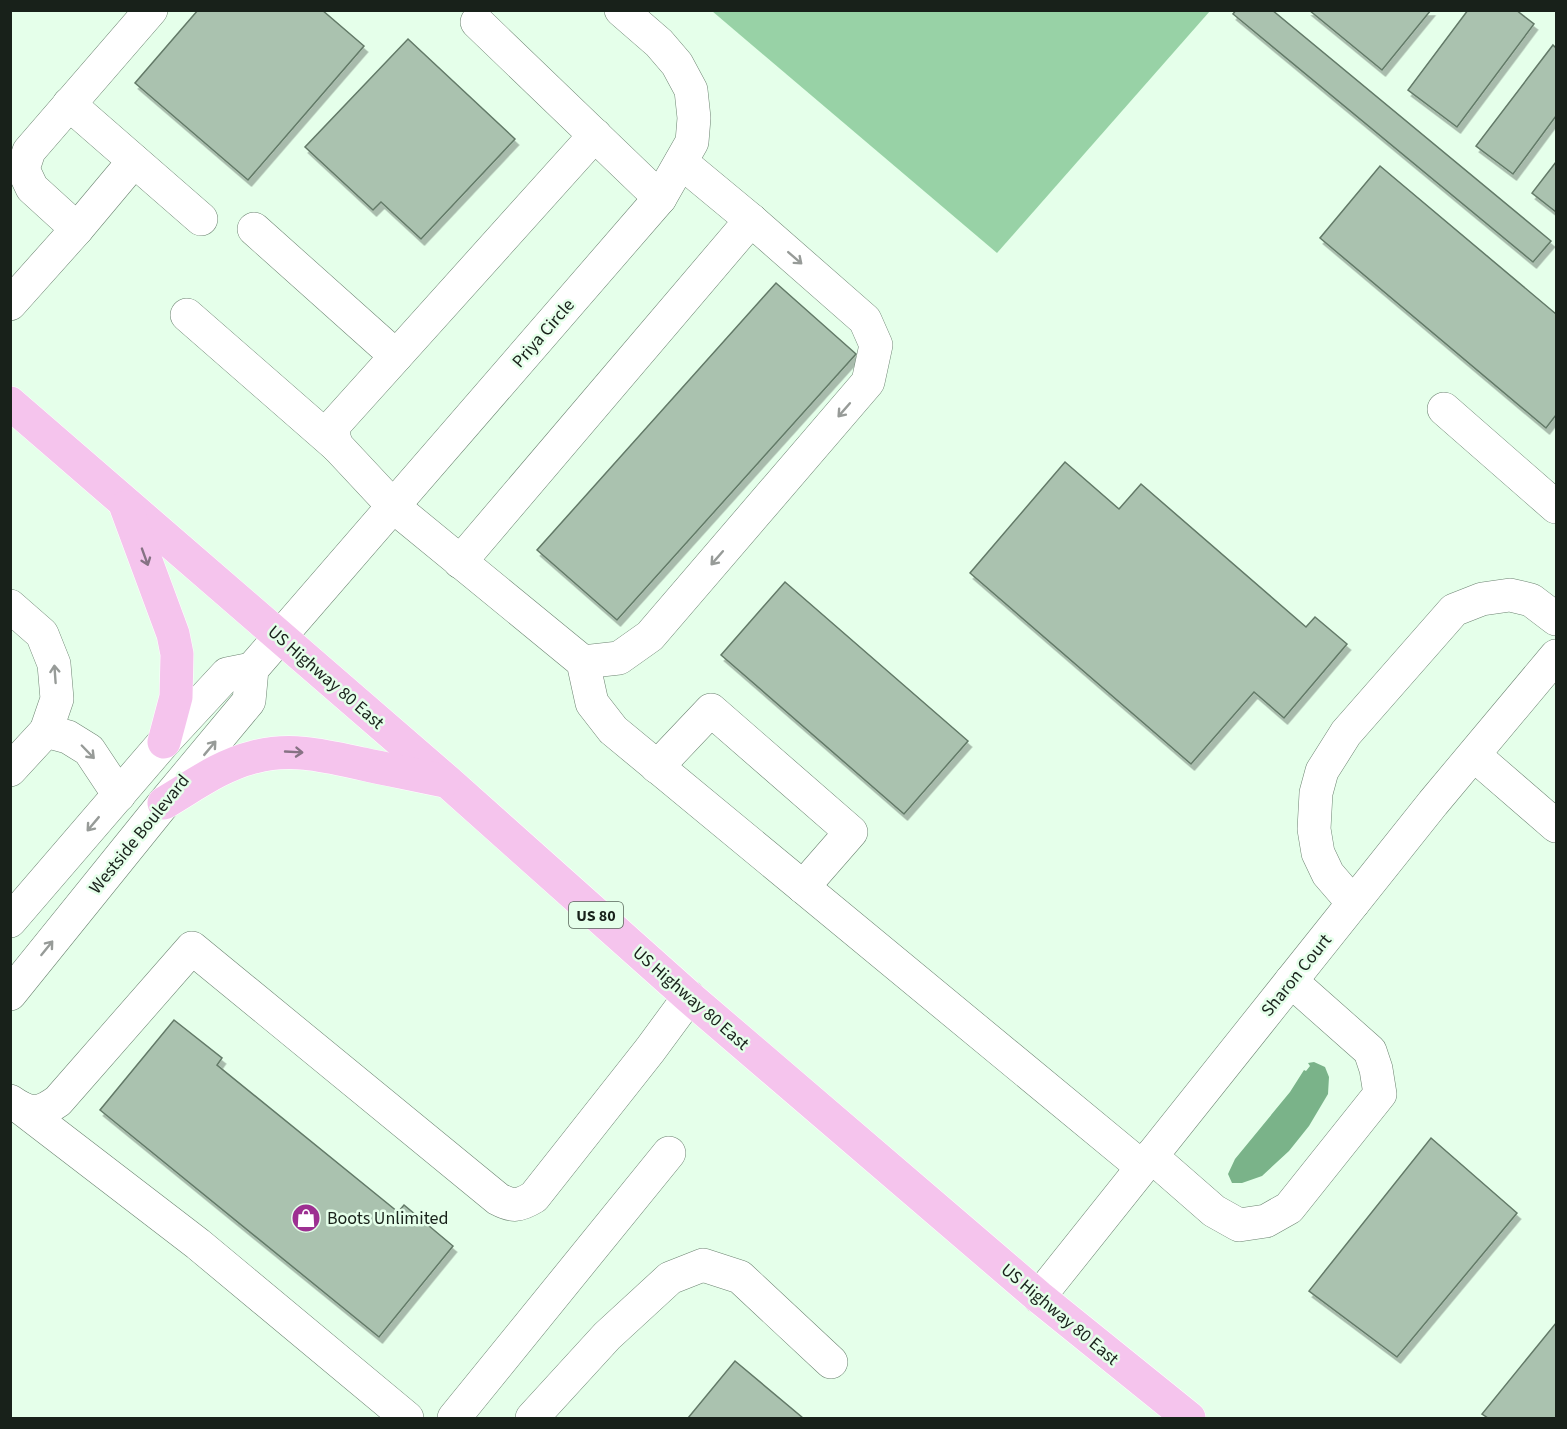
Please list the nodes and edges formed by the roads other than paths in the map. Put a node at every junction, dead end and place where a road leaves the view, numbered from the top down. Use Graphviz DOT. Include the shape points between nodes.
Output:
graph roads {
  1 [pos="151,10"];
  2 [pos="621,10"];
  3 [pos="477,22"];
  4 [pos="69,104"];
  5 [pos="594,135"];
  6 [pos="134,161"];
  7 [pos="681,162"];
  8 [pos="660,198"];
  9 [pos="201,219"];
  10 [pos="751,220"];
  11 [pos="254,228"];
  12 [pos="77,229"];
  13 [pos="10,304"];
  14 [pos="187,315"];
  15 [pos="396,356"];
  16 [pos="10,403"];
  17 [pos="1444,409"];
  18 [pos="338,446"];
  19 [pos="125,502"];
  20 [pos="394,507"];
  21 [pos="1557,507"];
  22 [pos="460,562"];
  23 [pos="10,606"];
  24 [pos="1557,619"];
  25 [pos="280,637"];
  26 [pos="1557,656"];
  27 [pos="584,662"];
  28 [pos="252,669"];
  29 [pos="46,731"];
  30 [pos="164,742"];
  31 [pos="1474,755"];
  32 [pos="657,767"];
  33 [pos="10,770"];
  34 [pos="448,782"];
  35 [pos="119,795"];
  36 [pos="164,803"];
  37 [pos="1557,826"];
  38 [pos="803,887"];
  39 [pos="1353,903"];
  40 [pos="10,921"];
  41 [pos="1291,981"];
  42 [pos="10,994"];
  43 [pos="689,997"];
  44 [pos="16,1105"];
  45 [pos="669,1153"];
  46 [pos="1146,1161"];
  47 [pos="1038,1297"];
  48 [pos="831,1362"];
  49 [pos="406,1419"];
  50 [pos="454,1419"];
  51 [pos="532,1419"];
  52 [pos="1189,1419"];
  1 -- 4 [label="street"];
  2 -- 7 [label="street, Priya Circle" via="660,44 691,90 692,142"];
  3 -- 5 [label="street"];
  4 -- 6 [label="street"];
  4 -- 12 [label="street" via="29,151 23,169 32,188"];
  5 -- 8 [label="street"];
  5 -- 15 [label="street"];
  6 -- 9 [label="street"];
  6 -- 12 [label="street"];
  7 -- 8 [label="street, Priya Circle"];
  7 -- 10 [label="street"];
  8 -- 20 [label="street, Priya Circle"];
  10 -- 22 [label="street"];
  10 -- 27 [label="street, one-way" via="865,320 876,345 868,382 650,636 619,658"];
  11 -- 15 [label="street"];
  12 -- 13 [label="street"];
  14 -- 18 [label="street"];
  15 -- 18 [label="street" via="335,424 333,435"];
  16 -- 19 [label="main road, US Highway 80 East / US 80"];
  17 -- 21 [label="street"];
  18 -- 20 [label="street"];
  19 -- 25 [label="main road, US Highway 80 East / US 80"];
  19 -- 30 [label="main road, one-way" via="177,654 176,697"];
  20 -- 22 [label="street"];
  20 -- 25 [label="street, Priya Circle"];
  22 -- 27 [label="street"];
  29 -- 23 [label="street, one-way" via="57,699 54,664 42,634"];
  24 -- 39 [label="street" via="1531,600 1510,595 1482,599 1454,610 1347,733 1322,771 1314,829 1318,853 1328,874"];
  25 -- 28 [label="street"];
  25 -- 34 [label="main road, US Highway 80 East / US 80"];
  26 -- 31 [label="street, Sharon Court"];
  27 -- 32 [label="street" via="592,703 613,730"];
  28 -- 30 [label="street" via="227,674"];
  36 -- 28 [label="street, Westside Boulevard, one-way" via="249,701"];
  29 -- 33 [label="street"];
  29 -- 35 [label="street, one-way" via="68,736 88,750"];
  30 -- 35 [label="street"];
  31 -- 37 [label="street"];
  31 -- 39 [label="street, Sharon Court"];
  32 -- 38 [label="street"];
  32 -- 38 [label="street" via="711,710 851,832"];
  36 -- 34 [label="main road, one-way" via="230,765 277,752 326,756"];
  34 -- 43 [label="main road, US Highway 80 East / US 80"];
  35 -- 40 [label="street, one-way"];
  42 -- 36 [label="street, Westside Boulevard, one-way"];
  38 -- 46 [label="street"];
  39 -- 41 [label="street, Sharon Court"];
  41 -- 46 [label="street, Sharon Court"];
  41 -- 46 [label="street" via="1370,1051 1380,1094 1289,1208 1266,1221 1239,1225"];
  43 -- 44 [label="street" via="534,1197 522,1204 498,1199 192,948 58,1101 47,1110 34,1113"];
  43 -- 47 [label="main road, US Highway 80 East / US 80"];
  44 -- 49 [label="street" via="198,1244"];
  45 -- 50 [label="street"];
  46 -- 47 [label="street, Sharon Court"];
  47 -- 52 [label="main road, US Highway 80 East / US 80"];
  48 -- 51 [label="street" via="740,1277 703,1265 670,1278 607,1336"];
}
